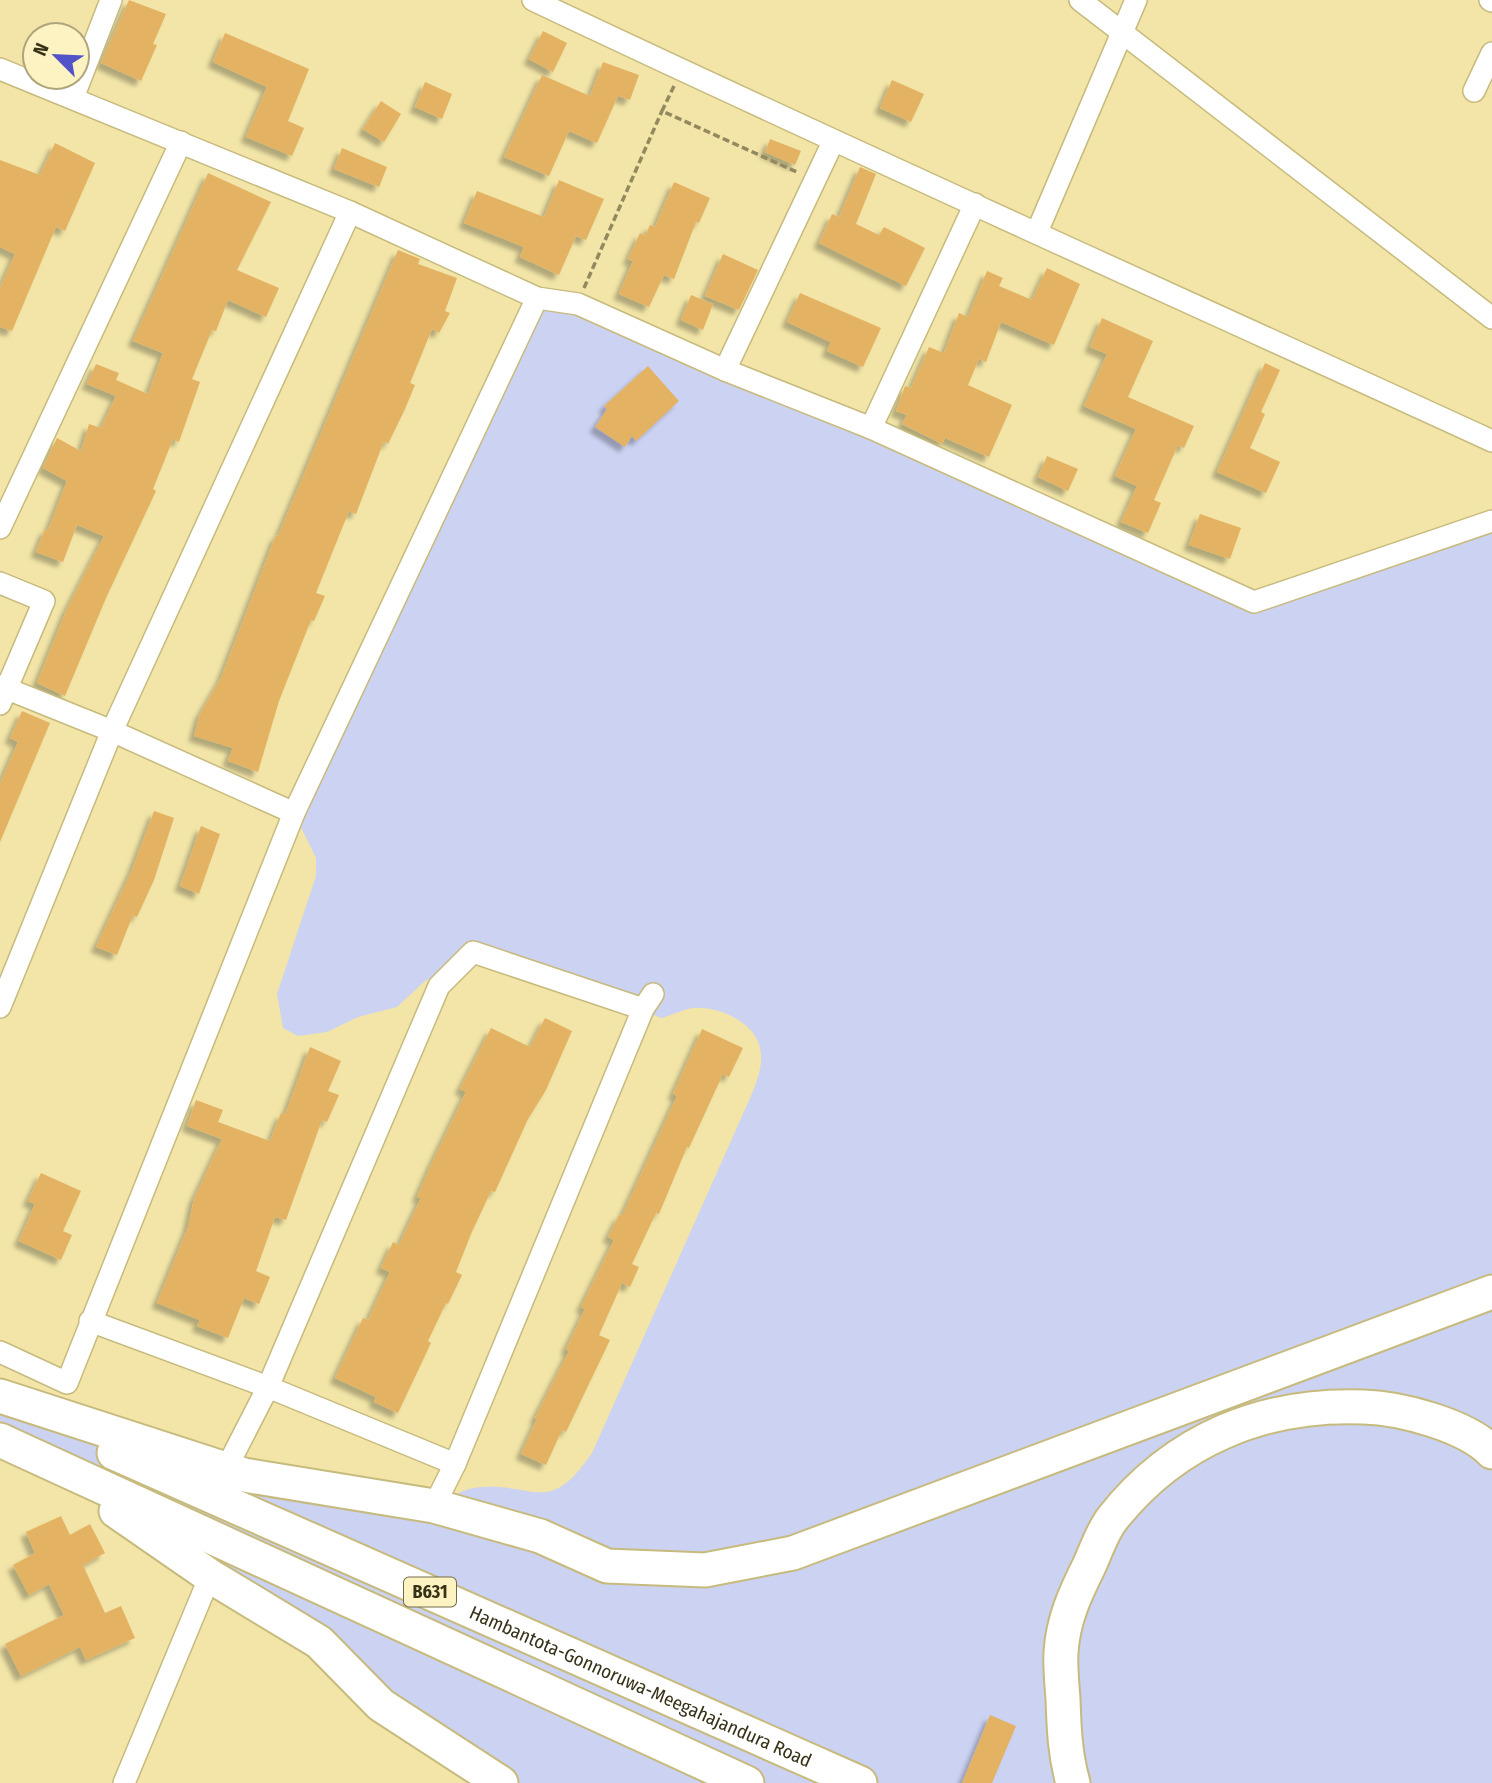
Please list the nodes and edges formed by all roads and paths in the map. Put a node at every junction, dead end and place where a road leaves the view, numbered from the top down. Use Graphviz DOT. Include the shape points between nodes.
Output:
graph roads {
  1 [pos="111,0"];
  2 [pos="533,0"];
  3 [pos="1080,0"];
  4 [pos="1136,0"];
  5 [pos="1122,34"];
  6 [pos="1492,53"];
  7 [pos="0,69"];
  8 [pos="681,70"];
  9 [pos="1474,91"];
  10 [pos="73,98"];
  11 [pos="662,111"];
  12 [pos="181,142"];
  13 [pos="833,142"];
  14 [pos="813,180"];
  15 [pos="975,204"];
  16 [pos="350,212"];
  17 [pos="1037,232"];
  18 [pos="537,298"];
  19 [pos="578,304"];
  20 [pos="1492,318"];
  21 [pos="725,370"];
  22 [pos="871,428"];
  23 [pos="1492,441"];
  24 [pos="1492,521"];
  25 [pos="0,528"];
  26 [pos="0,583"];
  27 [pos="2,693"];
  28 [pos="113,731"];
  29 [pos="294,813"];
  30 [pos="0,1007"];
  31 [pos="1492,1292"];
  32 [pos="90,1321"];
  33 [pos="0,1352"];
  34 [pos="268,1387"];
  35 [pos="0,1396"];
  36 [pos="0,1402"];
  37 [pos="0,1440"];
  38 [pos="1492,1452"];
  39 [pos="43,1461"];
  40 [pos="455,1464"];
  41 [pos="226,1469"];
  42 [pos="434,1506"];
  43 [pos="210,1576"];
  44 [pos="124,1783"];
  45 [pos="501,1783"];
  46 [pos="747,1783"];
  47 [pos="860,1783"];
  48 [pos="1073,1783"];
  1 -- 10 [label="street"];
  2 -- 8 [label="street"];
  3 -- 5 [label="street"];
  4 -- 5 [label="street"];
  5 -- 17 [label="street"];
  5 -- 20 [label="street"];
  6 -- 9 [label="street"];
  7 -- 10 [label="street"];
  8 -- 11 [label="path"];
  8 -- 13 [label="street"];
  10 -- 12 [label="street" via="120,121"];
  11 -- 14 [label="path"];
  11 -- 19 [label="path"];
  12 -- 16 [label="street"];
  12 -- 25 [label="street"];
  13 -- 14 [label="street"];
  13 -- 15 [label="street"];
  14 -- 21 [label="street"];
  15 -- 17 [label="street"];
  15 -- 22 [label="street"];
  16 -- 18 [label="street"];
  16 -- 28 [label="street"];
  17 -- 23 [label="street"];
  18 -- 19 [label="street"];
  18 -- 29 [label="street"];
  19 -- 21 [label="street"];
  21 -- 22 [label="street"];
  22 -- 24 [label="street" via="1254,602"];
  26 -- 27 [label="street" via="44,601"];
  27 -- 28 [label="street"];
  28 -- 29 [label="street"];
  28 -- 30 [label="street"];
  29 -- 32 [label="street"];
  31 -- 42 [label="main road" via="793,1553 705,1570 607,1566 540,1536"];
  32 -- 33 [label="street" via="67,1383"];
  32 -- 34 [label="street"];
  34 -- 40 [label="street"];
  34 -- 40 [label="street" via="439,986 473,952 648,1001"];
  34 -- 41 [label="street"];
  35 -- 41 [label="main road"];
  36 -- 47 [label="main road, Hambantota-Gonnoruwa-Meegahajandura Road / B631"];
  37 -- 39 [label="main road, B631"];
  38 -- 48 [label="main road" via="1445,1426 1387,1408 1330,1406 1265,1415 1205,1440 1153,1475 1111,1521 1069,1607 1061,1651 1065,1754"];
  39 -- 43 [label="main road"];
  39 -- 46 [label="main road, B631"];
  40 -- 42 [label="street"];
  41 -- 42 [label="main road"];
  43 -- 44 [label="street"];
  43 -- 45 [label="main road" via="318,1642 381,1706"];
}
